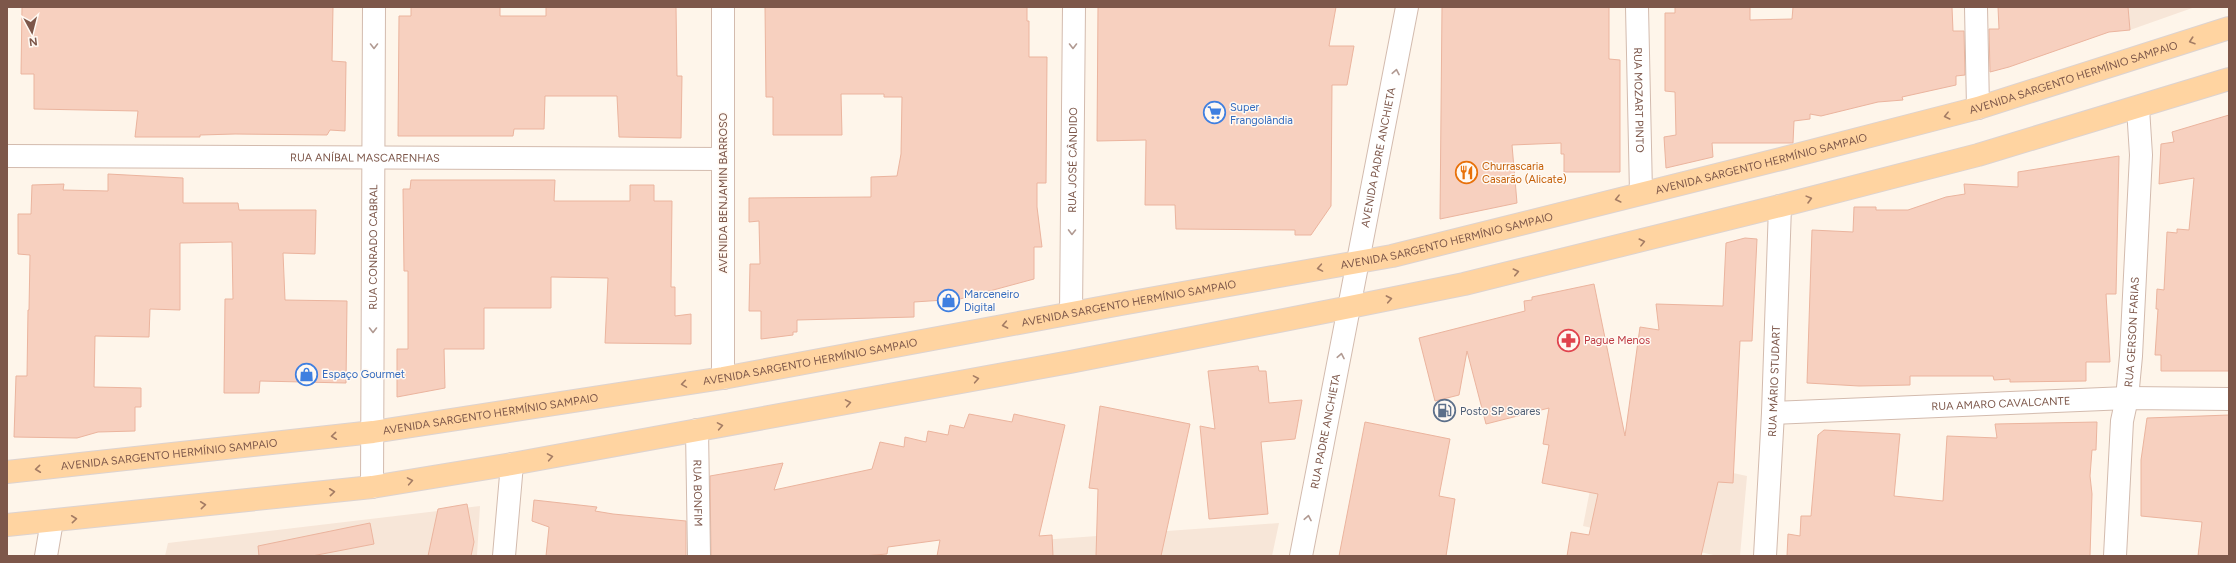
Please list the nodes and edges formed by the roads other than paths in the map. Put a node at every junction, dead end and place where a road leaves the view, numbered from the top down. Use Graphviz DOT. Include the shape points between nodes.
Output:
graph roads {
  1 [pos="374,7"];
  2 [pos="723,7"];
  3 [pos="1074,7"];
  4 [pos="1407,7"];
  5 [pos="1637,7"];
  6 [pos="1976,7"];
  7 [pos="2229,28"];
  8 [pos="2229,79"];
  9 [pos="1978,108"];
  10 [pos="2138,108"];
  11 [pos="7,156"];
  12 [pos="374,158"];
  13 [pos="723,159"];
  14 [pos="1641,193"];
  15 [pos="1780,206"];
  16 [pos="1358,262"];
  17 [pos="1350,307"];
  18 [pos="1071,313"];
  19 [pos="723,378"];
  20 [pos="2127,398"];
  21 [pos="2229,399"];
  22 [pos="1773,413"];
  23 [pos="697,430"];
  24 [pos="373,432"];
  25 [pos="512,464"];
  26 [pos="7,472"];
  27 [pos="372,487"];
  28 [pos="52,521"];
  29 [pos="7,525"];
  30 [pos="46,556"];
  31 [pos="504,556"];
  32 [pos="699,556"];
  33 [pos="1301,556"];
  34 [pos="1765,556"];
  35 [pos="2115,556"];
  1 -- 12 [label="street, RUA CONRADO CABRAL, one-way"];
  2 -- 13 [label="street, AVENIDA BENJAMIN BARROSO"];
  3 -- 18 [label="street, RUA JOSÉ CÂNDIDO, one-way"];
  16 -- 4 [label="street, AVENIDA PADRE ANCHIETA, one-way"];
  5 -- 14 [label="street, RUA MOZART PINTO"];
  6 -- 9 [label="street"];
  7 -- 9 [label="main road, AVENIDA SARGENTO HERMÍNIO SAMPAIO, one-way"];
  8 -- 10 [label="main road"];
  9 -- 14 [label="main road, AVENIDA SARGENTO HERMÍNIO SAMPAIO, one-way"];
  15 -- 10 [label="main road, one-way" via="1978,155"];
  10 -- 20 [label="street, RUA GERSON FARIAS" via="2141,155 2132,356"];
  11 -- 12 [label="street, RUA ANÍBAL MASCARENHAS"];
  12 -- 13 [label="street, RUA ANÍBAL MASCARENHAS"];
  12 -- 24 [label="street, RUA CONRADO CABRAL, one-way"];
  13 -- 19 [label="street, AVENIDA BENJAMIN BARROSO"];
  14 -- 16 [label="main road, AVENIDA SARGENTO HERMÍNIO SAMPAIO, one-way" via="1392,256"];
  17 -- 15 [label="main road, one-way" via="1480,281"];
  15 -- 22 [label="street, RUA MÁRIO STUDART"];
  16 -- 17 [label="street, AVENIDA PADRE ANCHIETA"];
  16 -- 18 [label="main road, AVENIDA SARGENTO HERMÍNIO SAMPAIO, one-way"];
  23 -- 17 [label="main road, one-way" via="1078,361"];
  33 -- 17 [label="street, RUA PADRE ANCHIETA, one-way"];
  18 -- 19 [label="main road, AVENIDA SARGENTO HERMÍNIO SAMPAIO, one-way"];
  19 -- 24 [label="main road, AVENIDA SARGENTO HERMÍNIO SAMPAIO, one-way"];
  20 -- 21 [label="street, RUA AMARO CAVALCANTE"];
  20 -- 22 [label="street, RUA AMARO CAVALCANTE"];
  20 -- 35 [label="street, RUA GERSON FARIAS" via="2122,421"];
  22 -- 34 [label="street, RUA MÁRIO STUDART"];
  25 -- 23 [label="main road, one-way"];
  23 -- 32 [label="street, RUA BONFIM"];
  24 -- 26 [label="main road, AVENIDA SARGENTO HERMÍNIO SAMPAIO, one-way"];
  24 -- 27 [label="street, RUA CONRADO CABRAL"];
  27 -- 25 [label="main road, one-way"];
  25 -- 31 [label="street"];
  28 -- 27 [label="main road, one-way"];
  28 -- 29 [label="main road"];
  28 -- 30 [label="street"];
}
